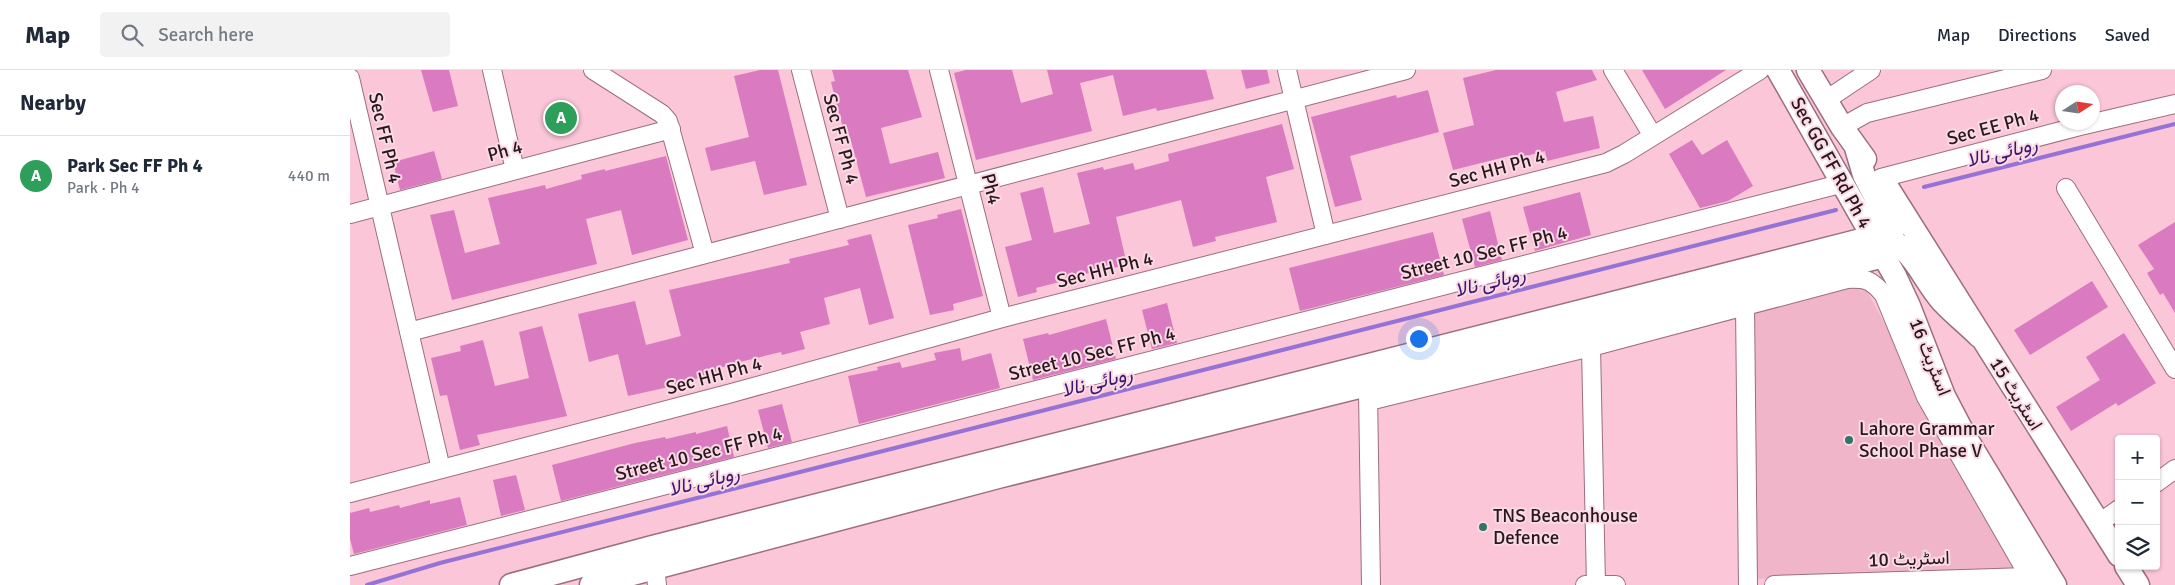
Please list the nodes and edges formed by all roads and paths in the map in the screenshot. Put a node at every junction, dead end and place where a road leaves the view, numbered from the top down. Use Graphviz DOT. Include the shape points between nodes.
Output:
graph roads {
  1 [pos="492,70"];
  2 [pos="593,70"];
  3 [pos="801,70"];
  4 [pos="939,70"];
  5 [pos="1287,70"];
  6 [pos="1406,70"];
  7 [pos="1613,70"];
  8 [pos="1760,70"];
  9 [pos="1778,70"];
  10 [pos="1808,70"];
  11 [pos="1872,70"];
  12 [pos="2042,70"];
  13 [pos="350,78"];
  14 [pos="1294,99"];
  15 [pos="1826,100"];
  16 [pos="2175,104"];
  17 [pos="1842,127"];
  18 [pos="671,129"];
  19 [pos="1653,136"];
  20 [pos="1856,148"];
  21 [pos="514,170"];
  22 [pos="1881,178"];
  23 [pos="1844,183"];
  24 [pos="968,186"];
  25 [pos="2066,188"];
  26 [pos="378,206"];
  27 [pos="350,214"];
  28 [pos="840,219"];
  29 [pos="1326,235"];
  30 [pos="1883,245"];
  31 [pos="704,254"];
  32 [pos="1745,304"];
  33 [pos="1002,318"];
  34 [pos="409,332"];
  35 [pos="1979,336"];
  36 [pos="1591,347"];
  37 [pos="1550,348"];
  38 [pos="2175,370"];
  39 [pos="1368,393"];
  40 [pos="441,468"];
  41 [pos="2175,469"];
  42 [pos="2160,480"];
  43 [pos="350,493"];
  44 [pos="2115,512"];
  45 [pos="2098,524"];
  46 [pos="2115,549"];
  47 [pos="350,566"];
  48 [pos="2129,570"];
  49 [pos="656,576"];
  50 [pos="2035,576"];
  51 [pos="1810,584"];
  52 [pos="511,585"];
  53 [pos="591,585"];
  54 [pos="1371,585"];
  55 [pos="1585,585"];
  56 [pos="1596,585"];
  57 [pos="1616,585"];
  58 [pos="1748,585"];
  59 [pos="1774,585"];
  60 [pos="2055,585"];
  61 [pos="2138,585"];
  1 -- 21 [label="street"];
  2 -- 18 [label="street" via="662,114"];
  3 -- 28 [label="street, Sec FF Ph 4"];
  4 -- 24 [label="street, Ph4"];
  5 -- 14 [label="street"];
  6 -- 14 [label="street"];
  7 -- 19 [label="street"];
  8 -- 19 [label="street, Sec HH Ph 4"];
  9 -- 23 [label="main road, Sec GG FF Rd Ph 4"];
  10 -- 15 [label="main road"];
  11 -- 15 [label="street"];
  12 -- 17 [label="street" via="1867,114"];
  13 -- 26 [label="street, Sec FF Ph 4"];
  14 -- 24 [label="street"];
  14 -- 29 [label="street"];
  15 -- 17 [label="main road"];
  16 -- 22 [label="street, Sec EE Ph 4"];
  17 -- 20 [label="main road"];
  18 -- 21 [label="street, Ph 4"];
  18 -- 31 [label="street"];
  19 -- 29 [label="street, Sec HH Ph 4" via="1606,162"];
  20 -- 22 [label="main road, اسٹریٹ 15"];
  20 -- 30 [label="main road" via="1864,175 1893,230"];
  21 -- 26 [label="street, Ph 4"];
  22 -- 35 [label="main road, اسٹریٹ 15"];
  23 -- 30 [label="main road, Sec GG FF Rd Ph 4"];
  23 -- 47 [label="street, Street 10 Sec FF Ph 4"];
  24 -- 28 [label="street"];
  24 -- 33 [label="street, Ph4"];
  25 -- 38 [label="street"];
  26 -- 27 [label="street, Ph 4"];
  26 -- 34 [label="street"];
  28 -- 31 [label="street"];
  29 -- 33 [label="street, Sec HH Ph 4"];
  30 -- 35 [label="main road" via="1912,258 1942,301"];
  30 -- 37 [label="main road"];
  30 -- 50 [label="main road, اسٹریٹ 16" via="1944,396 1989,479"];
  30 -- 52 [label="main road" via="652,547"];
  31 -- 34 [label="street"];
  32 -- 36 [label="street"];
  32 -- 50 [label="street" via="1847,279 1863,278 1875,284 1889,307 1926,397"];
  32 -- 58 [label="street"];
  33 -- 40 [label="street, Sec HH Ph 4" via="728,394"];
  34 -- 40 [label="street"];
  35 -- 45 [label="main road, اسٹریٹ 15"];
  36 -- 37 [label="street"];
  36 -- 56 [label="street"];
  37 -- 39 [label="main road"];
  39 -- 49 [label="main road" via="998,477"];
  39 -- 54 [label="street"];
  40 -- 43 [label="street, Sec HH Ph 4"];
  41 -- 42 [label="street"];
  44 -- 45 [label="street"];
  45 -- 46 [label="main road, اسٹریٹ 15"];
  48 -- 61 [label="main road"];
  49 -- 53 [label="main road"];
  50 -- 51 [label="street, اسٹریٹ 10"];
  50 -- 60 [label="main road, اسٹریٹ 16"];
  51 -- 59 [label="street, اسٹریٹ 10"];
  55 -- 56 [label="street"];
  56 -- 57 [label="street"];
}
